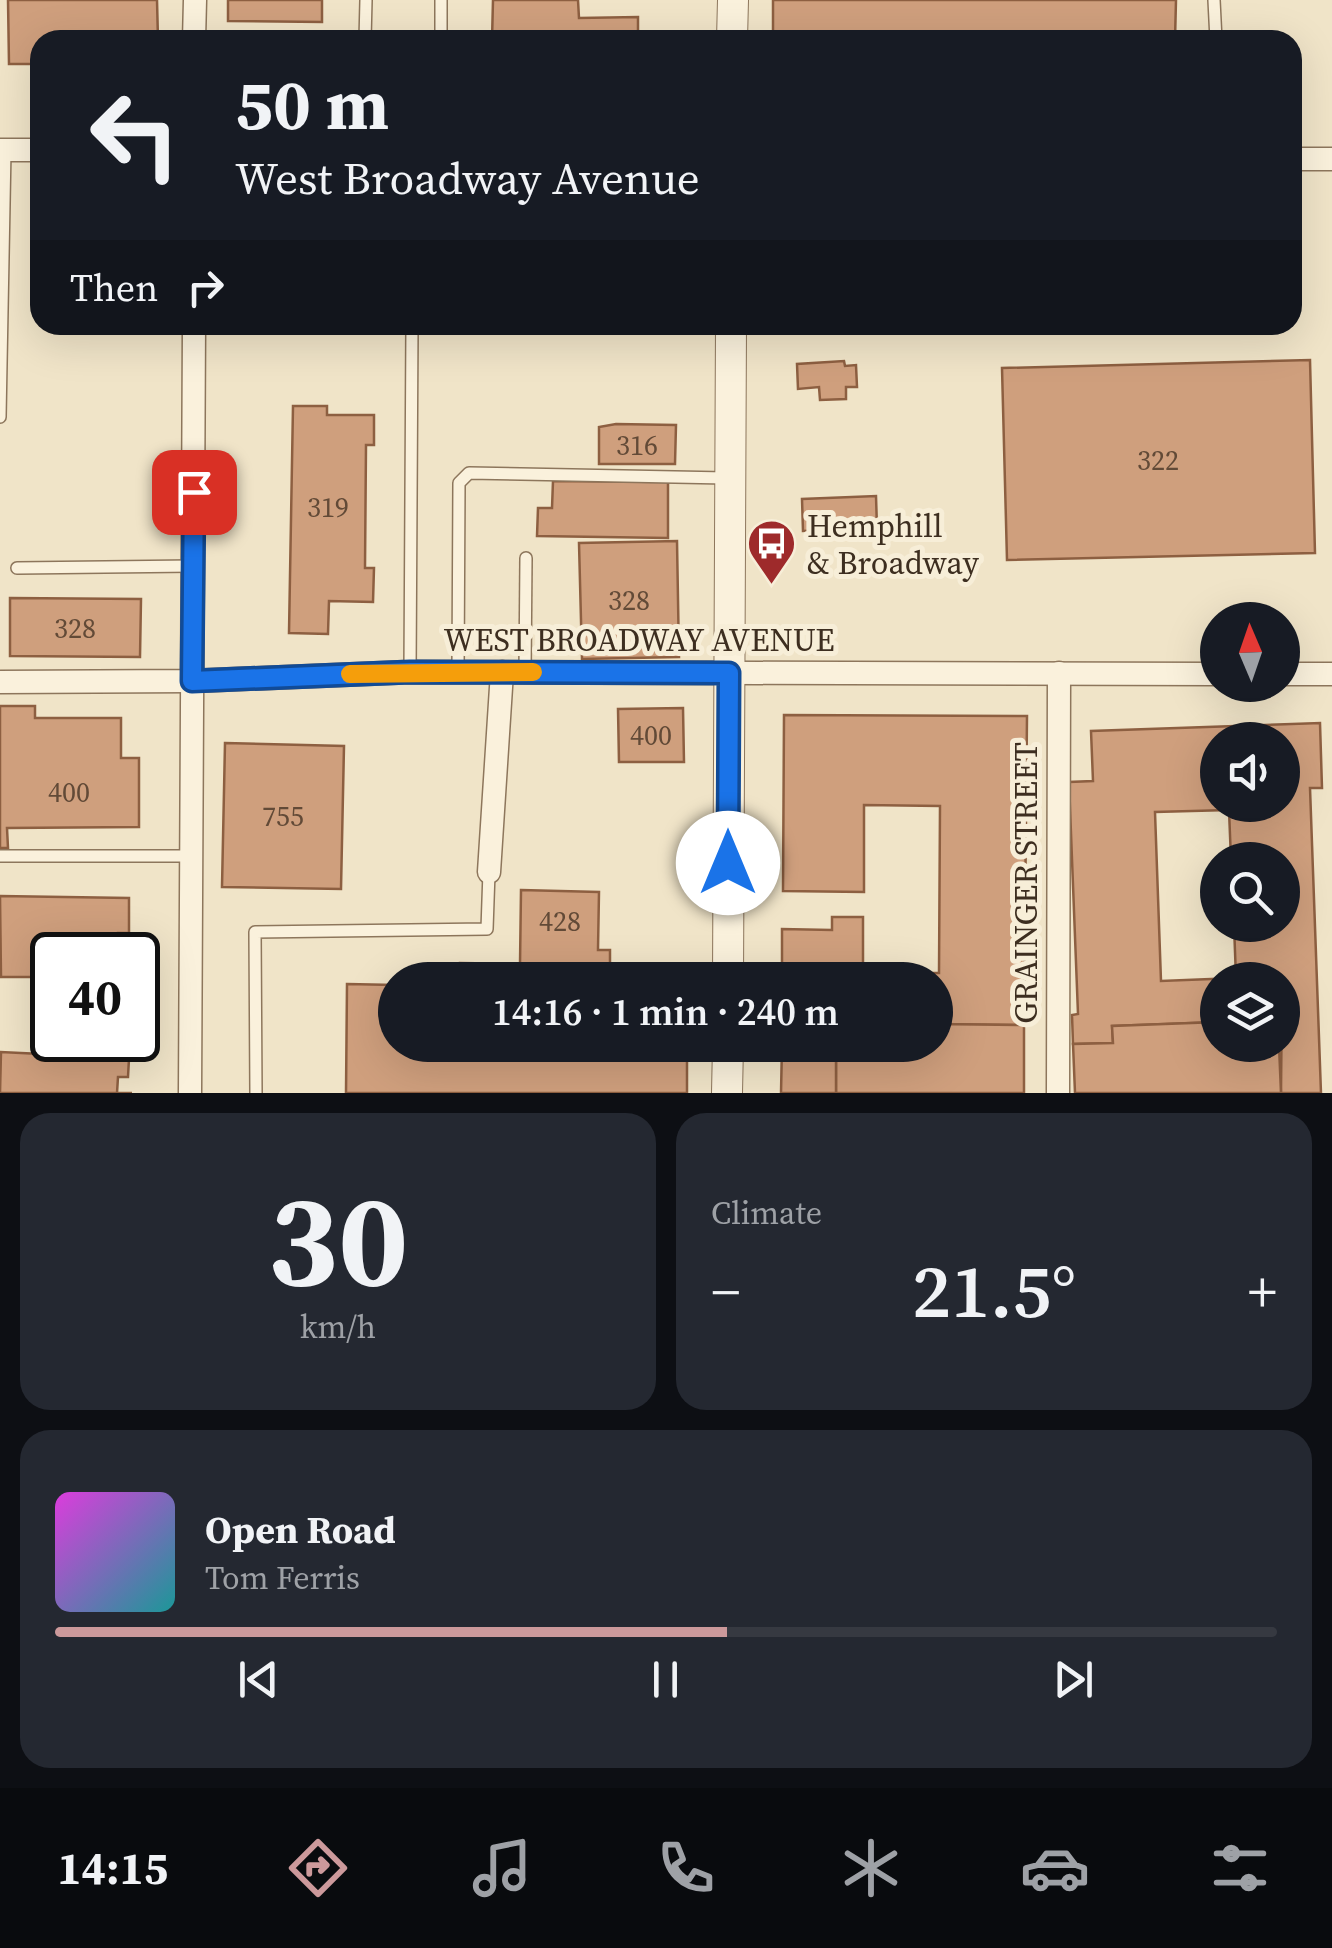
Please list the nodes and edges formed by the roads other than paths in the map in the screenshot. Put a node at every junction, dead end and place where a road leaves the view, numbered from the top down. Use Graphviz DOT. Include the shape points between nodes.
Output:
graph roads {
  1 [pos="194,0"];
  2 [pos="366,0"];
  3 [pos="441,0"];
  4 [pos="733,0"];
  5 [pos="1214,0"];
  6 [pos="194,30"];
  7 [pos="365,30"];
  8 [pos="441,30"];
  9 [pos="732,30"];
  10 [pos="1216,30"];
  11 [pos="2,150"];
  12 [pos="30,150"];
  13 [pos="1302,159"];
  14 [pos="1332,159"];
  15 [pos="2,287"];
  16 [pos="194,335"];
  17 [pos="412,335"];
  18 [pos="731,335"];
  19 [pos="0,417"];
  20 [pos="730,478"];
  21 [pos="526,558"];
  22 [pos="193,566"];
  23 [pos="16,568"];
  24 [pos="410,672"];
  25 [pos="458,672"];
  26 [pos="514,672"];
  27 [pos="729,673"];
  28 [pos="1060,673"];
  29 [pos="1200,674"];
  30 [pos="1300,674"];
  31 [pos="1332,674"];
  32 [pos="192,681"];
  33 [pos="0,682"];
  34 [pos="0,856"];
  35 [pos="191,856"];
  36 [pos="489,872"];
  37 [pos="728,962"];
  38 [pos="728,1062"];
  39 [pos="190,1093"];
  40 [pos="256,1093"];
  41 [pos="728,1093"];
  42 [pos="1058,1093"];
  1 -- 6 [label="street"];
  2 -- 7 [label="lane"];
  3 -- 8 [label="lane"];
  4 -- 9 [label="street"];
  5 -- 10 [label="lane"];
  11 -- 12 [label="street"];
  11 -- 15 [label="lane"];
  13 -- 14 [label="street"];
  15 -- 19 [label="lane"];
  16 -- 22 [label="street"];
  17 -- 24 [label="lane"];
  18 -- 20 [label="street"];
  20 -- 25 [label="lane" via="469,473 459,482"];
  20 -- 27 [label="street"];
  21 -- 26 [label="lane"];
  22 -- 23 [label="lane"];
  22 -- 32 [label="street"];
  24 -- 25 [label="street, WEST BROADWAY AVENUE"];
  24 -- 32 [label="street, WEST BROADWAY AVENUE"];
  25 -- 26 [label="street, WEST BROADWAY AVENUE"];
  26 -- 27 [label="street, WEST BROADWAY AVENUE"];
  26 -- 36 [label="street"];
  27 -- 28 [label="street, WEST BROADWAY AVENUE"];
  27 -- 37 [label="street"];
  28 -- 29 [label="street, WEST BROADWAY AVENUE"];
  28 -- 42 [label="street, GRAINGER STREET" via="1066,1066"];
  30 -- 31 [label="street"];
  32 -- 33 [label="street, WEST BROADWAY AVENUE"];
  32 -- 35 [label="street"];
  34 -- 35 [label="lane"];
  35 -- 39 [label="street"];
  36 -- 40 [label="lane" via="487,929 255,932"];
  38 -- 41 [label="street"];
}
